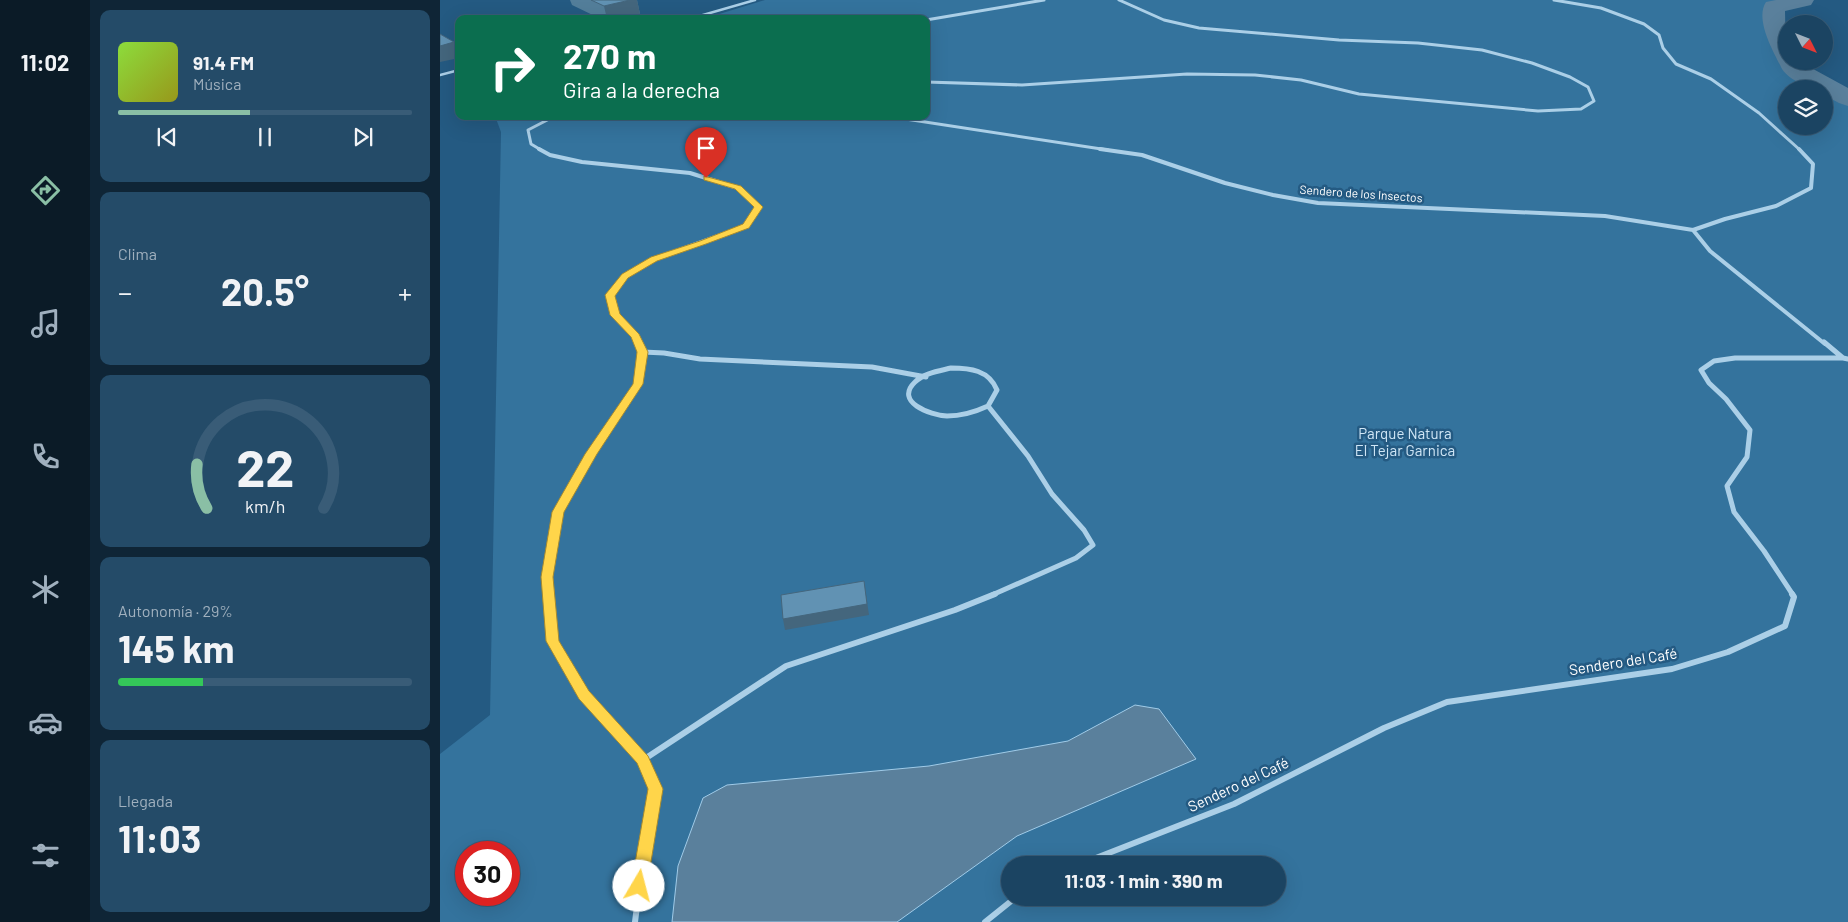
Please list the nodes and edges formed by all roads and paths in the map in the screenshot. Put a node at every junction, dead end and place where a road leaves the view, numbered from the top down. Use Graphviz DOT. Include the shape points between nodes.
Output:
graph roads {
  1 [pos="755,0"];
  2 [pos="1044,0"];
  3 [pos="1119,0"];
  4 [pos="1554,0"];
  5 [pos="703,15"];
  6 [pos="930,19"];
  7 [pos="455,71"];
  8 [pos="440,74"];
  9 [pos="930,82"];
  10 [pos="547,120"];
  11 [pos="912,120"];
  12 [pos="1693,230"];
  13 [pos="642,352"];
  14 [pos="1846,358"];
  15 [pos="926,377"];
  16 [pos="988,406"];
  17 [pos="643,760"];
  18 [pos="1101,856"];
  19 [pos="1005,906"];
  20 [pos="635,922"];
  21 [pos="985,922"];
  1 -- 5 [label="lane"];
  2 -- 6 [label="street"];
  3 -- 9 [label="street" via="1164,20 1199,28 1482,50 1570,77 1588,87 1594,101 1581,109 1538,111 1359,94 1301,80 1255,75 1187,74 1022,85"];
  4 -- 12 [label="street" via="1601,8 1644,24 1659,35 1663,48 1676,64 1711,79 1759,113 1813,164 1811,188 1776,206"];
  7 -- 8 [label="lane"];
  10 -- 13 [label="street" via="528,130 531,144 550,154 582,162 690,173 738,188 759,207 746,226 654,259 625,276 610,295 615,315 636,336"];
  11 -- 12 [label="street, Sendero de los Insectos" via="1142,155 1225,183 1318,203 1605,216"];
  12 -- 14 [label="street" via="1710,251"];
  13 -- 15 [label="street" via="710,360 872,367"];
  13 -- 17 [label="street" via="638,384 591,454 558,512 547,577 553,641 584,695"];
  14 -- 18 [label="street, Sendero del Café" via="1735,358 1714,361 1701,370 1750,430 1747,457 1727,486 1734,512 1794,597 1784,626 1728,652 1672,669 1447,702 1384,728 1234,804"];
  15 -- 16 [label="street" via="951,368 978,371 989,376 997,390"];
  15 -- 16 [label="street" via="915,382 910,390 909,398 921,411 961,415"];
  16 -- 17 [label="street" via="1028,456 1052,494 1084,530 1092,545 1076,558 955,610 786,666"];
  17 -- 20 [label="street" via="656,789"];
  19 -- 21 [label="street"];
}
